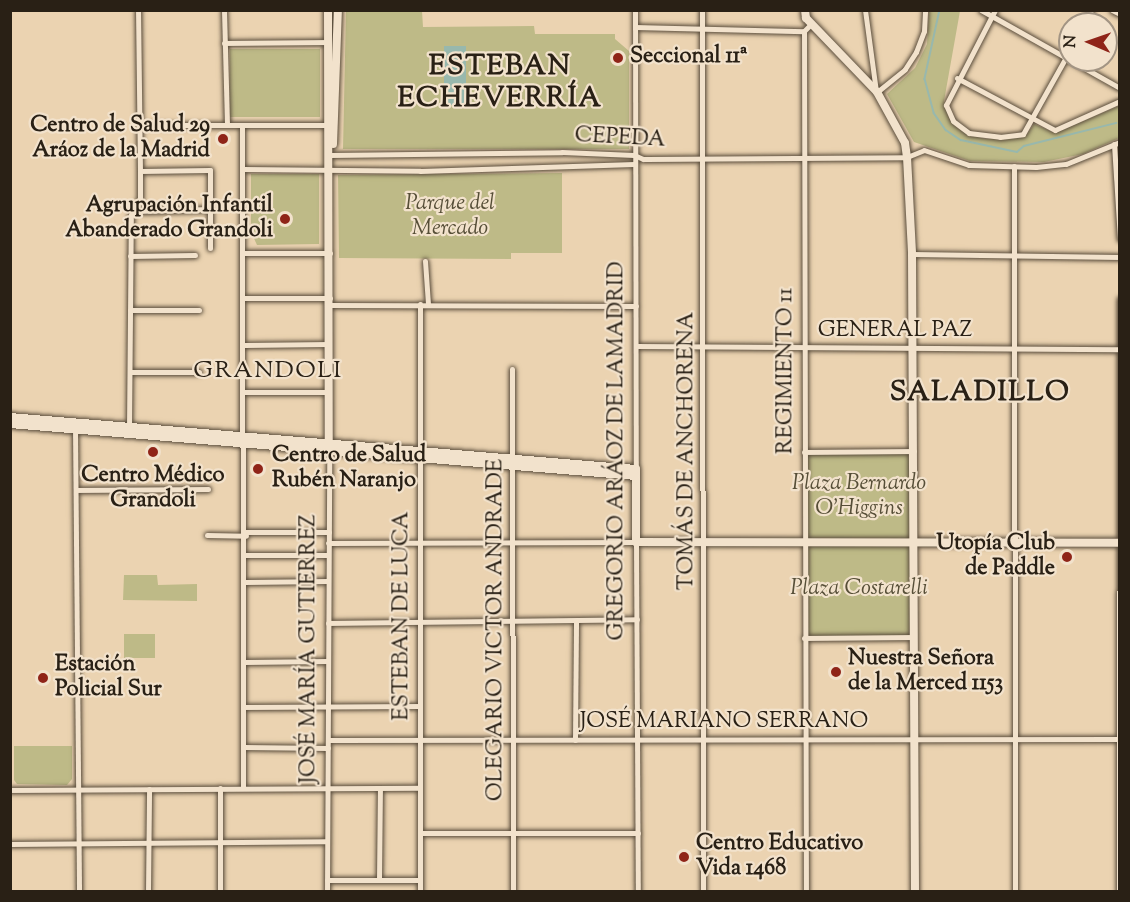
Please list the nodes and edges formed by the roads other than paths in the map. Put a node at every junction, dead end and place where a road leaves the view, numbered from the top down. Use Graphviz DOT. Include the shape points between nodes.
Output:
graph roads {
  1 [pos="138,10"];
  2 [pos="224,10"];
  3 [pos="328,10"];
  4 [pos="338,10"];
  5 [pos="635,10"];
  6 [pos="702,10"];
  7 [pos="805,10"];
  8 [pos="865,10"];
  9 [pos="925,10"];
  10 [pos="981,10"];
  11 [pos="995,10"];
  12 [pos="1112,10"];
  13 [pos="1119,14"];
  14 [pos="992,17"];
  15 [pos="812,23"];
  16 [pos="702,26"];
  17 [pos="635,27"];
  18 [pos="804,31"];
  19 [pos="328,42"];
  20 [pos="224,43"];
  21 [pos="1058,54"];
  22 [pos="1058,72"];
  23 [pos="1091,72"];
  24 [pos="957,78"];
  25 [pos="1119,88"];
  26 [pos="877,92"];
  27 [pos="1119,101"];
  28 [pos="1032,118"];
  29 [pos="139,125"];
  30 [pos="227,125"];
  31 [pos="242,125"];
  32 [pos="329,125"];
  33 [pos="1117,143"];
  34 [pos="330,154"];
  35 [pos="634,155"];
  36 [pos="907,157"];
  37 [pos="804,158"];
  38 [pos="703,159"];
  39 [pos="634,164"];
  40 [pos="1014,166"];
  41 [pos="243,169"];
  42 [pos="330,170"];
  43 [pos="140,171"];
  44 [pos="210,209"];
  45 [pos="134,210"];
  46 [pos="1119,240"];
  47 [pos="210,248"];
  48 [pos="243,253"];
  49 [pos="330,253"];
  50 [pos="912,254"];
  51 [pos="195,255"];
  52 [pos="1014,255"];
  53 [pos="130,256"];
  54 [pos="1119,256"];
  55 [pos="425,261"];
  56 [pos="244,298"];
  57 [pos="1119,298"];
  58 [pos="330,302"];
  59 [pos="420,304"];
  60 [pos="428,304"];
  61 [pos="636,306"];
  62 [pos="130,310"];
  63 [pos="199,310"];
  64 [pos="1119,312"];
  65 [pos="329,344"];
  66 [pos="244,345"];
  67 [pos="636,346"];
  68 [pos="704,347"];
  69 [pos="912,347"];
  70 [pos="804,348"];
  71 [pos="1014,348"];
  72 [pos="1119,349"];
  73 [pos="513,369"];
  74 [pos="130,372"];
  75 [pos="199,372"];
  76 [pos="244,392"];
  77 [pos="329,392"];
  78 [pos="10,417"];
  79 [pos="10,424"];
  80 [pos="1119,424"];
  81 [pos="75,426"];
  82 [pos="129,430"];
  83 [pos="245,440"];
  84 [pos="329,447"];
  85 [pos="914,451"];
  86 [pos="804,452"];
  87 [pos="420,455"];
  88 [pos="513,462"];
  89 [pos="636,472"];
  90 [pos="208,489"];
  91 [pos="76,490"];
  92 [pos="328,532"];
  93 [pos="246,534"];
  94 [pos="207,536"];
  95 [pos="513,541"];
  96 [pos="636,542"];
  97 [pos="706,542"];
  98 [pos="914,542"];
  99 [pos="328,543"];
  100 [pos="420,543"];
  101 [pos="804,543"];
  102 [pos="1119,543"];
  103 [pos="1015,544"];
  104 [pos="245,555"];
  105 [pos="328,555"];
  106 [pos="328,581"];
  107 [pos="245,582"];
  108 [pos="637,619"];
  109 [pos="576,621"];
  110 [pos="420,622"];
  111 [pos="513,622"];
  112 [pos="328,623"];
  113 [pos="914,637"];
  114 [pos="804,638"];
  115 [pos="328,661"];
  116 [pos="244,662"];
  117 [pos="420,706"];
  118 [pos="244,707"];
  119 [pos="328,707"];
  120 [pos="805,738"];
  121 [pos="706,739"];
  122 [pos="915,739"];
  123 [pos="1015,739"];
  124 [pos="1119,739"];
  125 [pos="328,740"];
  126 [pos="420,740"];
  127 [pos="513,740"];
  128 [pos="575,740"];
  129 [pos="637,740"];
  130 [pos="243,747"];
  131 [pos="328,748"];
  132 [pos="220,788"];
  133 [pos="243,788"];
  134 [pos="328,788"];
  135 [pos="380,788"];
  136 [pos="420,788"];
  137 [pos="78,789"];
  138 [pos="149,789"];
  139 [pos="10,790"];
  140 [pos="638,833"];
  141 [pos="420,834"];
  142 [pos="513,834"];
  143 [pos="327,841"];
  144 [pos="220,842"];
  145 [pos="79,843"];
  146 [pos="148,843"];
  147 [pos="10,844"];
  148 [pos="327,880"];
  149 [pos="379,880"];
  150 [pos="420,880"];
  151 [pos="79,891"];
  152 [pos="148,891"];
  153 [pos="220,891"];
  154 [pos="327,891"];
  155 [pos="420,891"];
  156 [pos="513,891"];
  157 [pos="638,891"];
  158 [pos="703,891"];
  159 [pos="806,891"];
  160 [pos="915,891"];
  161 [pos="1015,891"];
  162 [pos="1119,891"];
  1 -- 29 [label="street"];
  2 -- 20 [label="street"];
  3 -- 19 [label="street, JOSÉ MARÍA GUTIERREZ"];
  4 -- 34 [label="street, JOSÉ MARÍA GUTIERREZ" via="336,127"];
  5 -- 17 [label="street, GREGORIO ARÁOZ DE LAMADRID"];
  6 -- 16 [label="street, TOMÁS DE ANCHORENA"];
  7 -- 15 [label="street"];
  8 -- 26 [label="street"];
  9 -- 26 [label="street" via="924,30 916,52 905,69"];
  10 -- 14 [label="street"];
  11 -- 14 [label="street"];
  12 -- 13 [label="street"];
  14 -- 21 [label="street"];
  14 -- 24 [label="street"];
  15 -- 18 [label="street"];
  15 -- 26 [label="street"];
  16 -- 17 [label="street"];
  16 -- 18 [label="street"];
  16 -- 38 [label="street, TOMÁS DE ANCHORENA"];
  17 -- 35 [label="street, GREGORIO ARÁOZ DE LAMADRID"];
  18 -- 37 [label="street, REGIMIENTO 11"];
  19 -- 20 [label="street"];
  19 -- 32 [label="street, JOSÉ MARÍA GUTIERREZ"];
  20 -- 30 [label="street"];
  22 -- 28 [label="street"];
  23 -- 25 [label="street"];
  24 -- 28 [label="street"];
  24 -- 28 [label="street" via="947,112 969,133 1000,137 1023,134"];
  26 -- 36 [label="street" via="904,143"];
  27 -- 28 [label="street" via="1055,130"];
  29 -- 30 [label="street"];
  29 -- 43 [label="street"];
  30 -- 31 [label="street"];
  31 -- 32 [label="street"];
  31 -- 41 [label="street"];
  32 -- 34 [label="street, JOSÉ MARÍA GUTIERREZ"];
  33 -- 40 [label="street, CEPEDA" via="1066,164"];
  33 -- 46 [label="street"];
  34 -- 35 [label="street, CEPEDA"];
  34 -- 42 [label="street, JOSÉ MARÍA GUTIERREZ"];
  35 -- 38 [label="street, CEPEDA" via="643,159"];
  35 -- 39 [label="street, GREGORIO ARÁOZ DE LAMADRID"];
  36 -- 37 [label="street, CEPEDA"];
  36 -- 40 [label="street, CEPEDA" via="931,150 969,165"];
  36 -- 50 [label="street"];
  37 -- 38 [label="street, CEPEDA"];
  37 -- 70 [label="street, REGIMIENTO 11"];
  38 -- 68 [label="street, TOMÁS DE ANCHORENA"];
  39 -- 42 [label="street, CEPEDA"];
  39 -- 61 [label="street, GREGORIO ARÁOZ DE LAMADRID"];
  40 -- 52 [label="street"];
  41 -- 42 [label="street, CEPEDA"];
  41 -- 48 [label="street"];
  42 -- 49 [label="street, JOSÉ MARÍA GUTIERREZ"];
  43 -- 44 [label="street" via="210,170"];
  43 -- 45 [label="street" via="140,199"];
  44 -- 45 [label="street"];
  44 -- 47 [label="street"];
  45 -- 53 [label="street"];
  48 -- 49 [label="street"];
  48 -- 56 [label="street"];
  49 -- 58 [label="street, JOSÉ MARÍA GUTIERREZ"];
  50 -- 52 [label="street"];
  50 -- 69 [label="street"];
  51 -- 53 [label="street"];
  52 -- 54 [label="street"];
  52 -- 71 [label="street"];
  53 -- 62 [label="street"];
  55 -- 60 [label="street"];
  56 -- 58 [label="street"];
  56 -- 66 [label="street"];
  57 -- 64 [label="street"];
  58 -- 59 [label="street"];
  58 -- 65 [label="street, JOSÉ MARÍA GUTIERREZ"];
  59 -- 60 [label="street"];
  59 -- 87 [label="street, ESTEBAN DE LUCA"];
  60 -- 61 [label="street"];
  61 -- 67 [label="street, GREGORIO ARÁOZ DE LAMADRID"];
  62 -- 63 [label="street"];
  62 -- 74 [label="street"];
  64 -- 72 [label="street"];
  65 -- 66 [label="street"];
  65 -- 77 [label="street, JOSÉ MARÍA GUTIERREZ"];
  66 -- 76 [label="street"];
  67 -- 68 [label="street, GENERAL PAZ"];
  67 -- 89 [label="street, GREGORIO ARÁOZ DE LAMADRID"];
  68 -- 70 [label="street, GENERAL PAZ"];
  68 -- 97 [label="street, TOMÁS DE ANCHORENA"];
  69 -- 70 [label="street, GENERAL PAZ"];
  69 -- 71 [label="street, GENERAL PAZ"];
  69 -- 85 [label="street"];
  70 -- 86 [label="street, REGIMIENTO 11"];
  71 -- 72 [label="street, GENERAL PAZ"];
  71 -- 103 [label="street"];
  72 -- 80 [label="street"];
  73 -- 88 [label="street, OLEGARIO VICTOR ANDRADE"];
  74 -- 75 [label="street"];
  74 -- 82 [label="street"];
  76 -- 77 [label="street"];
  76 -- 83 [label="street"];
  77 -- 84 [label="street, JOSÉ MARÍA GUTIERREZ"];
  78 -- 81 [label="street"];
  79 -- 81 [label="street"];
  80 -- 102 [label="street"];
  81 -- 82 [label="street"];
  81 -- 91 [label="street"];
  82 -- 83 [label="street"];
  83 -- 84 [label="street"];
  83 -- 93 [label="street"];
  84 -- 87 [label="street"];
  84 -- 92 [label="street, JOSÉ MARÍA GUTIERREZ"];
  85 -- 86 [label="street"];
  85 -- 98 [label="street"];
  86 -- 101 [label="street, REGIMIENTO 11"];
  87 -- 88 [label="street"];
  87 -- 100 [label="street, ESTEBAN DE LUCA"];
  88 -- 89 [label="street"];
  88 -- 95 [label="street, OLEGARIO VICTOR ANDRADE"];
  89 -- 96 [label="street, GREGORIO ARÁOZ DE LAMADRID"];
  90 -- 91 [label="street"];
  91 -- 137 [label="street"];
  92 -- 93 [label="street"];
  92 -- 99 [label="street, JOSÉ MARÍA GUTIERREZ"];
  93 -- 94 [label="street"];
  93 -- 104 [label="street"];
  95 -- 96 [label="street"];
  95 -- 100 [label="street"];
  95 -- 111 [label="street, OLEGARIO VICTOR ANDRADE"];
  96 -- 97 [label="street"];
  96 -- 108 [label="street, GREGORIO ARÁOZ DE LAMADRID"];
  97 -- 101 [label="street"];
  97 -- 121 [label="street, TOMÁS DE ANCHORENA"];
  98 -- 101 [label="street"];
  98 -- 103 [label="street"];
  98 -- 113 [label="street"];
  99 -- 100 [label="street"];
  99 -- 105 [label="street, JOSÉ MARÍA GUTIERREZ"];
  100 -- 110 [label="street, ESTEBAN DE LUCA"];
  101 -- 114 [label="street, REGIMIENTO 11"];
  102 -- 103 [label="street"];
  102 -- 124 [label="street"];
  103 -- 123 [label="street"];
  104 -- 105 [label="street"];
  104 -- 107 [label="street"];
  105 -- 106 [label="street, JOSÉ MARÍA GUTIERREZ"];
  106 -- 107 [label="street"];
  106 -- 112 [label="street, JOSÉ MARÍA GUTIERREZ"];
  107 -- 116 [label="street"];
  108 -- 109 [label="street"];
  108 -- 129 [label="street, GREGORIO ARÁOZ DE LAMADRID"];
  109 -- 111 [label="street"];
  109 -- 128 [label="street"];
  110 -- 111 [label="street"];
  110 -- 112 [label="street"];
  110 -- 117 [label="street, ESTEBAN DE LUCA"];
  111 -- 127 [label="street, OLEGARIO VICTOR ANDRADE"];
  112 -- 115 [label="street, JOSÉ MARÍA GUTIERREZ"];
  113 -- 114 [label="street"];
  113 -- 122 [label="street"];
  114 -- 120 [label="street, REGIMIENTO 11"];
  115 -- 116 [label="street"];
  115 -- 119 [label="street, JOSÉ MARÍA GUTIERREZ"];
  116 -- 118 [label="street"];
  117 -- 119 [label="street"];
  117 -- 126 [label="street, ESTEBAN DE LUCA"];
  118 -- 119 [label="street"];
  118 -- 130 [label="street"];
  119 -- 125 [label="street, JOSÉ MARÍA GUTIERREZ"];
  120 -- 121 [label="street, JOSÉ MARIANO SERRANO"];
  120 -- 122 [label="street, JOSÉ MARIANO SERRANO"];
  120 -- 159 [label="street, REGIMIENTO 11"];
  121 -- 129 [label="street, JOSÉ MARIANO SERRANO"];
  121 -- 158 [label="street, TOMÁS DE ANCHORENA"];
  122 -- 123 [label="street, JOSÉ MARIANO SERRANO"];
  122 -- 160 [label="street"];
  123 -- 124 [label="street, JOSÉ MARIANO SERRANO"];
  123 -- 161 [label="street"];
  124 -- 162 [label="street"];
  125 -- 126 [label="street, JOSÉ MARIANO SERRANO"];
  125 -- 131 [label="street, JOSÉ MARÍA GUTIERREZ"];
  126 -- 127 [label="street, JOSÉ MARIANO SERRANO"];
  126 -- 136 [label="street, ESTEBAN DE LUCA"];
  127 -- 128 [label="street, JOSÉ MARIANO SERRANO"];
  127 -- 142 [label="street, OLEGARIO VICTOR ANDRADE"];
  128 -- 129 [label="street, JOSÉ MARIANO SERRANO"];
  129 -- 140 [label="street, GREGORIO ARÁOZ DE LAMADRID"];
  130 -- 131 [label="street"];
  130 -- 133 [label="street"];
  131 -- 134 [label="street, JOSÉ MARÍA GUTIERREZ"];
  132 -- 133 [label="street"];
  132 -- 138 [label="street"];
  132 -- 144 [label="street"];
  133 -- 134 [label="street"];
  134 -- 135 [label="street"];
  134 -- 143 [label="street, JOSÉ MARÍA GUTIERREZ"];
  135 -- 136 [label="street"];
  135 -- 149 [label="street"];
  136 -- 141 [label="street, ESTEBAN DE LUCA"];
  137 -- 138 [label="street"];
  137 -- 139 [label="street"];
  137 -- 145 [label="street"];
  138 -- 146 [label="street"];
  140 -- 142 [label="street"];
  140 -- 157 [label="street, GREGORIO ARÁOZ DE LAMADRID"];
  141 -- 142 [label="street"];
  141 -- 150 [label="street, ESTEBAN DE LUCA"];
  142 -- 156 [label="street, OLEGARIO VICTOR ANDRADE"];
  143 -- 144 [label="street"];
  143 -- 148 [label="street, JOSÉ MARÍA GUTIERREZ"];
  144 -- 146 [label="street"];
  144 -- 153 [label="street"];
  145 -- 146 [label="street"];
  145 -- 147 [label="street"];
  145 -- 151 [label="street"];
  146 -- 152 [label="street"];
  148 -- 149 [label="street"];
  148 -- 154 [label="street, JOSÉ MARÍA GUTIERREZ"];
  149 -- 150 [label="street"];
  150 -- 155 [label="street, ESTEBAN DE LUCA"];
}
